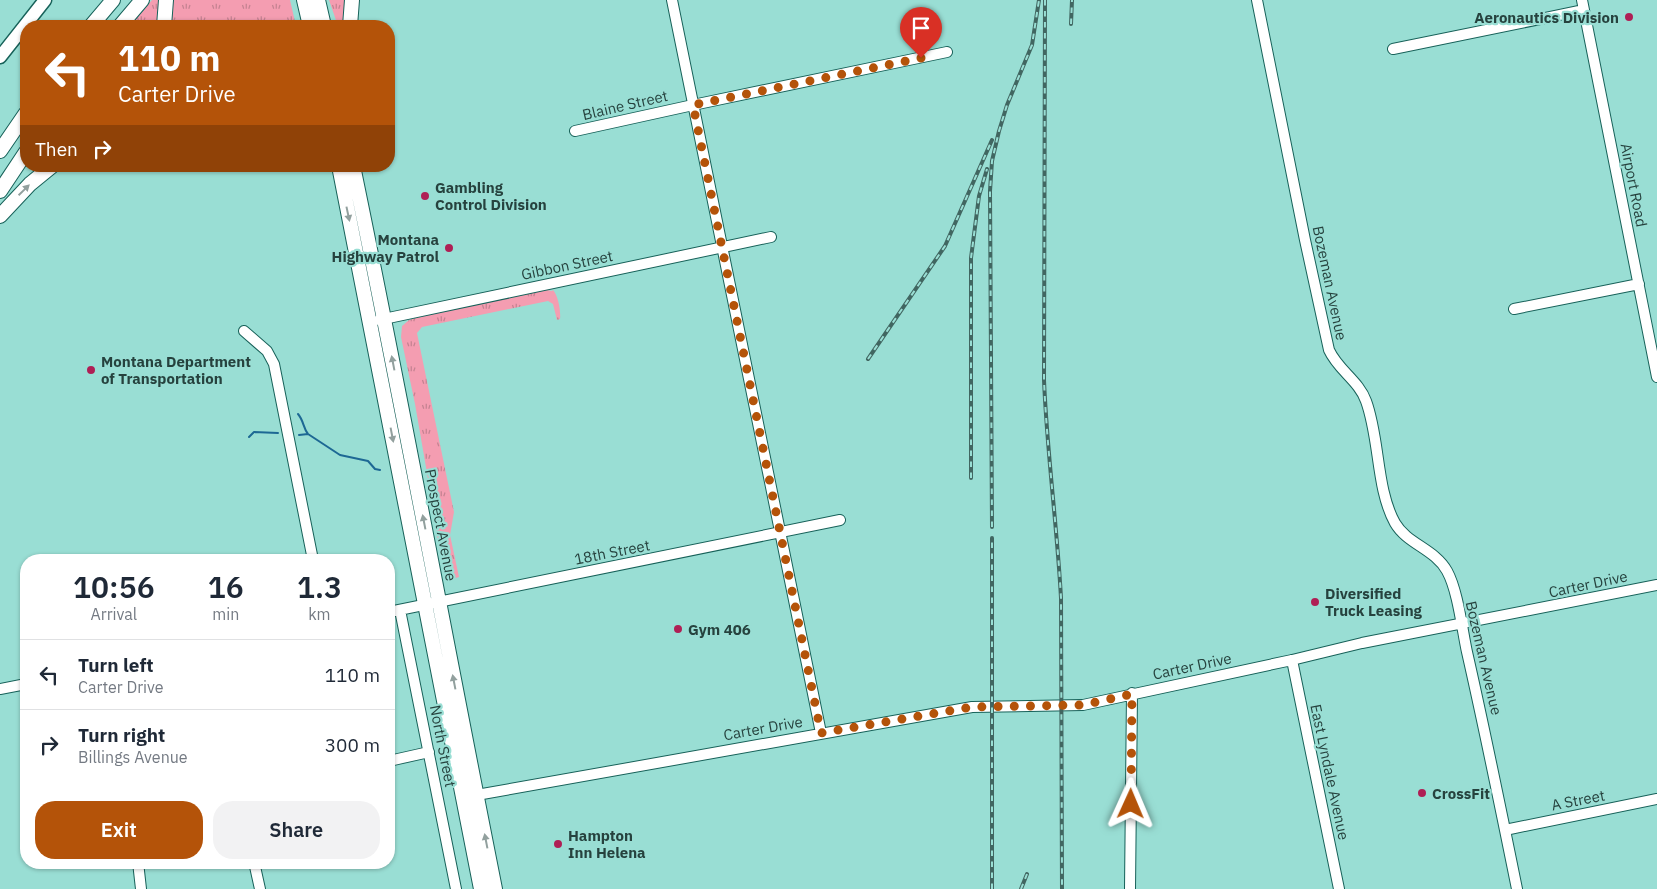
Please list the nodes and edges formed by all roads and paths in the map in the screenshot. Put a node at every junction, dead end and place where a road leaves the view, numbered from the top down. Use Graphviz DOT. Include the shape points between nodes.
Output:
graph roads {
  1 [pos="44,0"];
  2 [pos="100,0"];
  3 [pos="113,0"];
  4 [pos="142,0"];
  5 [pos="166,0"];
  6 [pos="296,0"];
  7 [pos="304,0"];
  8 [pos="318,0"];
  9 [pos="352,0"];
  10 [pos="672,0"];
  11 [pos="1257,0"];
  12 [pos="1583,5"];
  13 [pos="29,20"];
  14 [pos="89,20"];
  15 [pos="96,20"];
  16 [pos="125,20"];
  17 [pos="164,20"];
  18 [pos="300,20"];
  19 [pos="309,20"];
  20 [pos="323,20"];
  21 [pos="350,20"];
  22 [pos="20,31"];
  23 [pos="1394,49"];
  24 [pos="947,52"];
  25 [pos="0,57"];
  26 [pos="693,105"];
  27 [pos="20,122"];
  28 [pos="575,131"];
  29 [pos="0,151"];
  30 [pos="20,161"];
  31 [pos="45,172"];
  32 [pos="340,172"];
  33 [pos="354,172"];
  34 [pos="361,172"];
  35 [pos="0,192"];
  36 [pos="0,216"];
  37 [pos="365,223"];
  38 [pos="771,237"];
  39 [pos="722,247"];
  40 [pos="1639,284"];
  41 [pos="1514,309"];
  42 [pos="385,319"];
  43 [pos="370,322"];
  44 [pos="244,331"];
  45 [pos="1657,377"];
  46 [pos="840,520"];
  47 [pos="780,533"];
  48 [pos="312,554"];
  49 [pos="1657,585"];
  50 [pos="432,603"];
  51 [pos="400,610"];
  52 [pos="395,611"];
  53 [pos="1461,625"];
  54 [pos="1292,660"];
  55 [pos="20,685"];
  56 [pos="0,689"];
  57 [pos="1132,694"];
  58 [pos="821,733"];
  59 [pos="429,752"];
  60 [pos="395,760"];
  61 [pos="470,796"];
  62 [pos="1657,799"];
  63 [pos="1505,830"];
  64 [pos="139,869"];
  65 [pos="256,869"];
  66 [pos="140,889"];
  67 [pos="260,889"];
  68 [pos="456,889"];
  69 [pos="481,889"];
  70 [pos="495,889"];
  71 [pos="1130,889"];
  72 [pos="1339,889"];
  73 [pos="1517,889"];
  1 -- 13 [label="main road"];
  2 -- 14 [label="highway"];
  3 -- 15 [label="highway"];
  4 -- 16 [label="highway"];
  5 -- 17 [label="highway"];
  6 -- 18 [label="highway"];
  7 -- 19 [label="highway"];
  8 -- 20 [label="highway"];
  9 -- 21 [label="highway"];
  10 -- 26 [label="street"];
  11 -- 53 [label="street, Bozeman Avenue" via="1329,350 1334,362 1358,385 1366,400 1384,493 1395,523 1401,532 1439,560 1447,572"];
  12 -- 23 [label="street"];
  12 -- 40 [label="street, Airport Road"];
  22 -- 25 [label="main road"];
  24 -- 26 [label="street, Blaine Street"];
  26 -- 28 [label="street, Blaine Street"];
  26 -- 39 [label="street"];
  27 -- 29 [label="highway"];
  30 -- 35 [label="highway"];
  36 -- 31 [label="highway, one-way"];
  32 -- 43 [label="highway, Prospect Avenue, one-way"];
  33 -- 37 [label="highway, Prospect Avenue"];
  34 -- 37 [label="highway"];
  37 -- 42 [label="highway, Prospect Avenue"];
  38 -- 39 [label="street, Gibbon Street"];
  39 -- 42 [label="street, Gibbon Street"];
  39 -- 47 [label="street"];
  40 -- 41 [label="street"];
  40 -- 45 [label="street, Airport Road"];
  42 -- 43 [label="street, Gibbon Street"];
  50 -- 42 [label="highway, Prospect Avenue, one-way"];
  43 -- 50 [label="highway, Prospect Avenue, one-way"];
  44 -- 48 [label="street" via="267,351 274,364"];
  46 -- 47 [label="street, 18th Street"];
  47 -- 50 [label="street, 18th Street"];
  47 -- 58 [label="street"];
  49 -- 53 [label="street, Carter Drive"];
  50 -- 51 [label="street, 18th Street"];
  50 -- 61 [label="highway, Prospect Avenue"];
  51 -- 52 [label="street, 18th Street"];
  51 -- 59 [label="street, North Street"];
  53 -- 54 [label="street, Carter Drive"];
  53 -- 63 [label="street, Bozeman Avenue"];
  54 -- 57 [label="street, Carter Drive"];
  54 -- 72 [label="street, East Lyndale Avenue"];
  55 -- 56 [label="street"];
  57 -- 58 [label="street, Carter Drive" via="1083,705 972,707"];
  57 -- 71 [label="street"];
  58 -- 61 [label="street, Carter Drive"];
  59 -- 60 [label="street"];
  59 -- 68 [label="street, North Street"];
  61 -- 69 [label="highway, Prospect Avenue"];
  70 -- 61 [label="highway, Prospect Avenue, one-way"];
  62 -- 63 [label="street, A Street"];
  63 -- 73 [label="street, Bozeman Avenue"];
  64 -- 66 [label="street"];
  65 -- 67 [label="street"];
}
